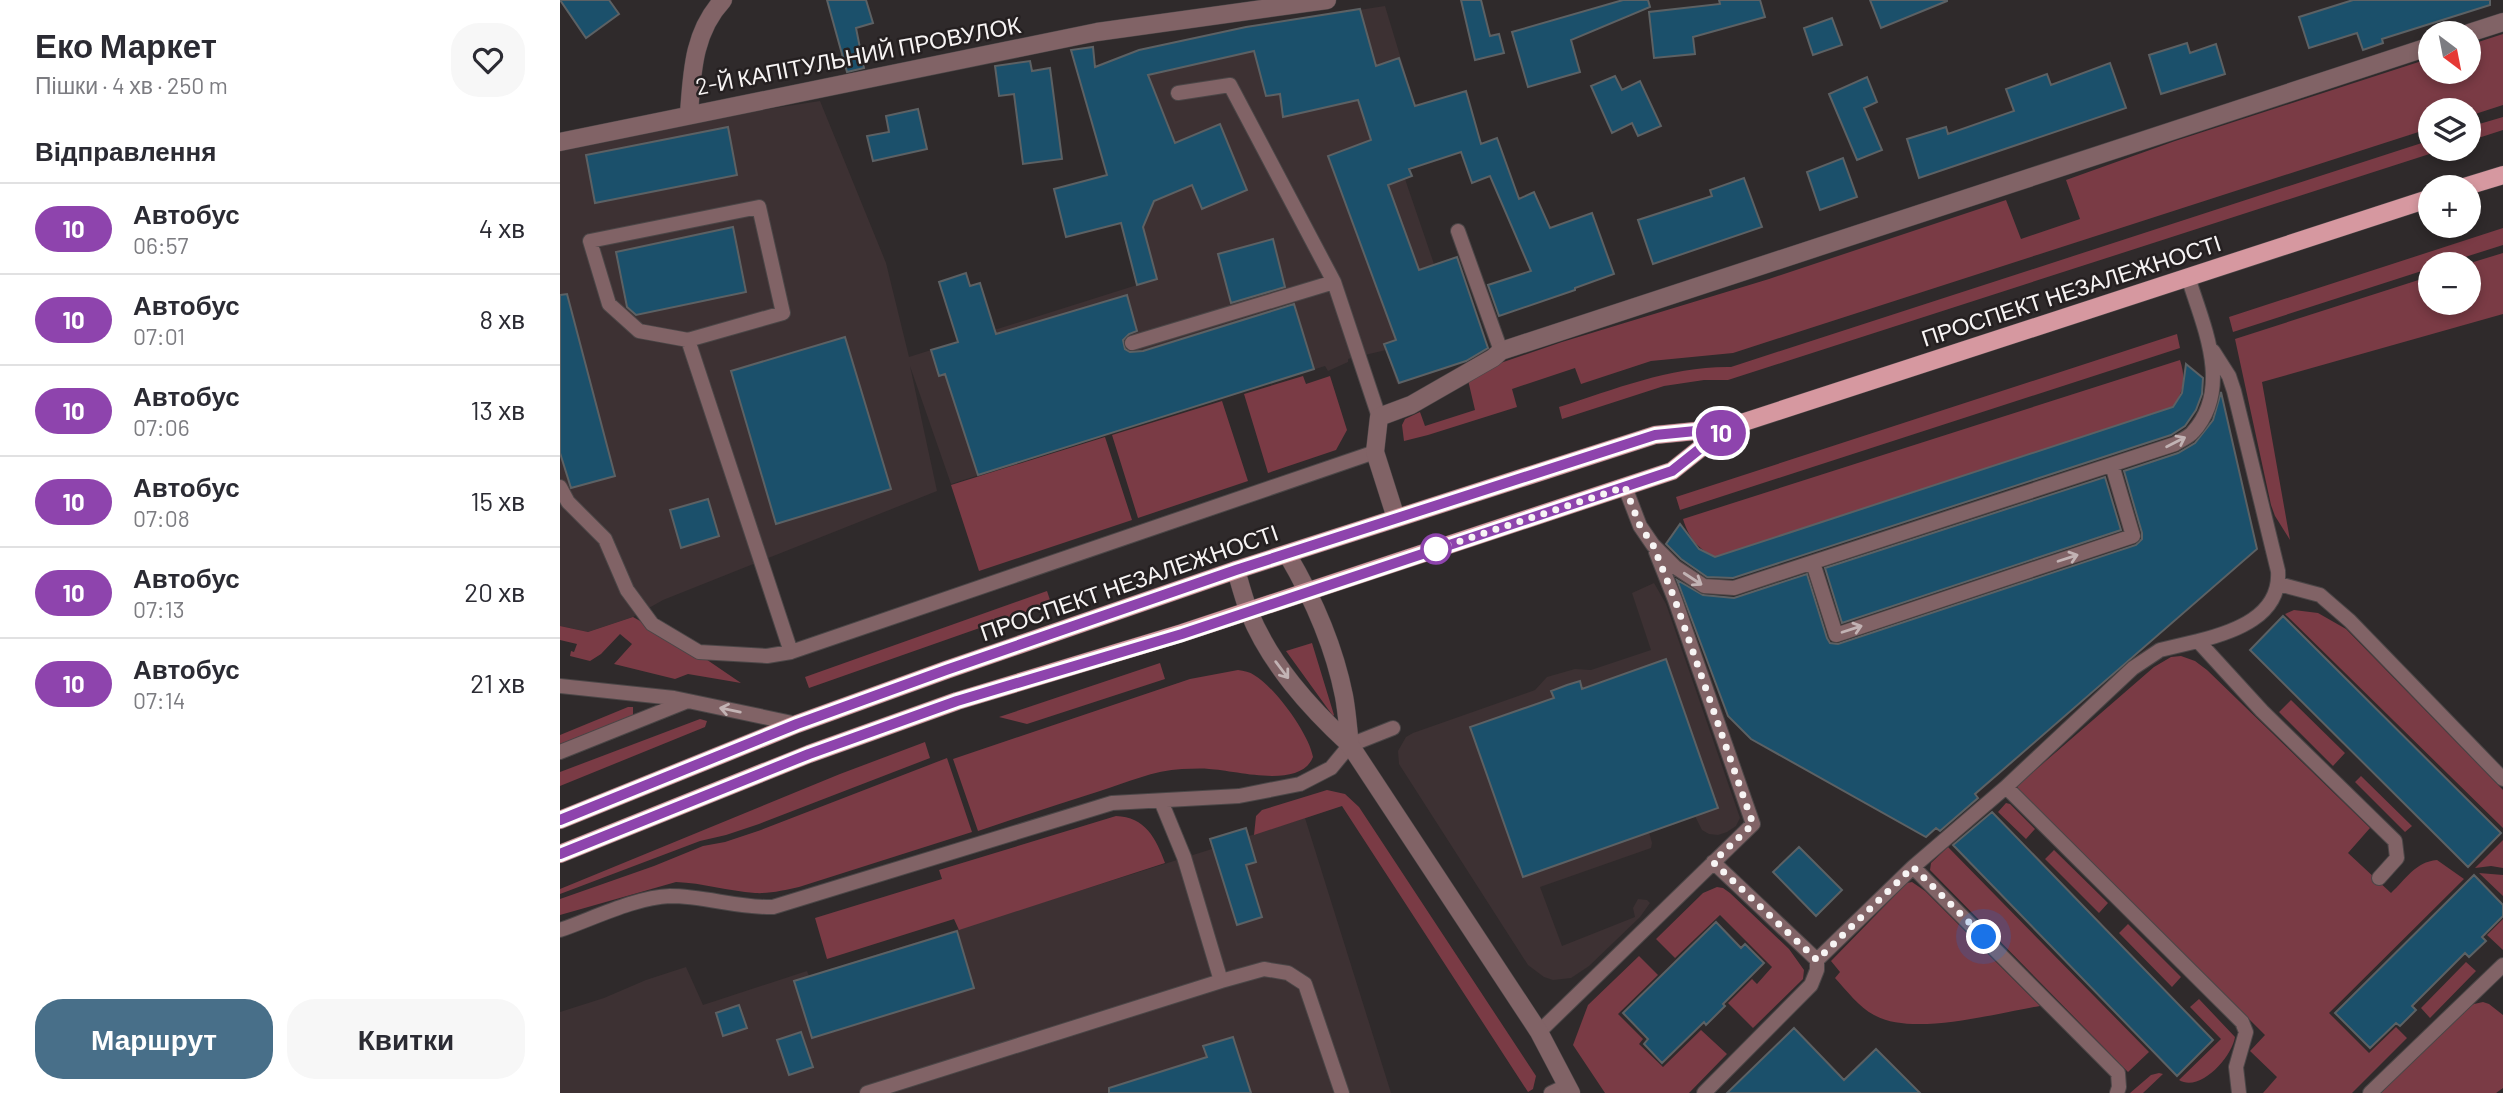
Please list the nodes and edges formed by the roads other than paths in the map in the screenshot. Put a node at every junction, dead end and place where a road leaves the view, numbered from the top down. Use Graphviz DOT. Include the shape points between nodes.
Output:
graph roads {
  1 [pos="723,0"];
  2 [pos="1327,0"];
  3 [pos="2503,22"];
  4 [pos="2482,29"];
  5 [pos="2418,50"];
  6 [pos="1178,93"];
  7 [pos="689,114"];
  8 [pos="560,142"];
  9 [pos="2503,175"];
  10 [pos="2481,182"];
  11 [pos="2418,202"];
  12 [pos="1458,231"];
  13 [pos="2188,277"];
  14 [pos="1334,282"];
  15 [pos="688,340"];
  16 [pos="1132,343"];
  17 [pos="2210,344"];
  18 [pos="1501,351"];
  19 [pos="1379,417"];
  20 [pos="1726,428"];
  21 [pos="1375,452"];
  22 [pos="2112,465"];
  23 [pos="560,486"];
  24 [pos="1625,487"];
  25 [pos="1396,518"];
  26 [pos="1653,545"];
  27 [pos="1287,554"];
  28 [pos="1813,563"];
  29 [pos="1236,570"];
  30 [pos="2278,584"];
  31 [pos="1309,591"];
  32 [pos="1249,611"];
  33 [pos="2198,641"];
  34 [pos="791,652"];
  35 [pos="560,686"];
  36 [pos="686,701"];
  37 [pos="797,724"];
  38 [pos="1393,727"];
  39 [pos="1350,745"];
  40 [pos="560,752"];
  41 [pos="2503,779"];
  42 [pos="2006,787"];
  43 [pos="1161,801"];
  44 [pos="560,820"];
  45 [pos="560,854"];
  46 [pos="1713,862"];
  47 [pos="1913,867"];
  48 [pos="2379,878"];
  49 [pos="560,930"];
  50 [pos="1817,960"];
  51 [pos="2503,965"];
  52 [pos="1221,981"];
  53 [pos="1539,1032"];
  54 [pos="1563,1091"];
  55 [pos="867,1093"];
  56 [pos="1342,1093"];
  57 [pos="1704,1093"];
  58 [pos="2117,1093"];
  59 [pos="2239,1093"];
  60 [pos="2370,1093"];
  1 -- 7 [label="street" via="697,40"];
  2 -- 7 [label="street, 2-Й КАПІТУЛЬНИЙ ПРОВУЛОК" via="1097,32"];
  3 -- 4 [label="street"];
  5 -- 18 [label="street"];
  6 -- 14 [label="lane" via="1230,85"];
  7 -- 8 [label="street, 2-Й КАПІТУЛЬНИЙ ПРОВУЛОК"];
  9 -- 10 [label="main road"];
  11 -- 13 [label="main road, ПРОСПЕКТ НЕЗАЛЕЖНОСТІ"];
  12 -- 18 [label="lane"];
  13 -- 17 [label="lane"];
  13 -- 20 [label="main road, ПРОСПЕКТ НЕЗАЛЕЖНОСТІ"];
  14 -- 16 [label="lane"];
  14 -- 19 [label="lane"];
  15 -- 15 [label="lane" via="783,313 759,207 590,241 610,304 639,331"];
  15 -- 34 [label="lane"];
  22 -- 17 [label="lane, one-way" via="2175,444 2193,432 2213,385"];
  17 -- 30 [label="lane" via="2234,391"];
  18 -- 19 [label="street" via="1411,405"];
  19 -- 21 [label="street"];
  20 -- 24 [label="main road, ПРОСПЕКТ НЕЗАЛЕЖНОСТІ" via="1672,471"];
  20 -- 25 [label="main road, ПРОСПЕКТ НЕЗАЛЕЖНОСТІ" via="1655,435"];
  21 -- 25 [label="street"];
  21 -- 34 [label="lane"];
  22 -- 28 [label="lane"];
  28 -- 22 [label="lane, one-way" via="1836,635 2133,536"];
  23 -- 34 [label="lane" via="568,502 605,539 627,590 652,624 699,652 767,656"];
  24 -- 26 [label="lane"];
  24 -- 31 [label="main road, ПРОСПЕКТ НЕЗАЛЕЖНОСТІ"];
  25 -- 27 [label="main road, ПРОСПЕКТ НЕЗАЛЕЖНОСТІ"];
  26 -- 28 [label="lane, one-way" via="1703,586 1734,589"];
  26 -- 46 [label="lane" via="1753,824"];
  27 -- 29 [label="main road, ПРОСПЕКТ НЕЗАЛЕЖНОСТІ"];
  27 -- 31 [label="street"];
  29 -- 32 [label="street"];
  29 -- 37 [label="main road, ПРОСПЕКТ НЕЗАЛЕЖНОСТІ"];
  30 -- 33 [label="lane" via="2270,604 2247,623"];
  30 -- 41 [label="lane" via="2320,596 2350,621"];
  31 -- 32 [label="main road, ПРОСПЕКТ НЕЗАЛЕЖНОСТІ"];
  31 -- 39 [label="street" via="1344,695"];
  32 -- 39 [label="street, one-way" via="1270,654 1306,701"];
  32 -- 45 [label="main road, ПРОСПЕКТ НЕЗАЛЕЖНОСТІ" via="957,701 809,754"];
  33 -- 42 [label="lane" via="2160,650 2133,668"];
  33 -- 48 [label="lane" via="2262,711 2395,841 2397,858"];
  35 -- 36 [label="lane"];
  37 -- 36 [label="lane, one-way"];
  36 -- 40 [label="lane"];
  37 -- 44 [label="main road, ПРОСПЕКТ НЕЗАЛЕЖНОСТІ"];
  38 -- 39 [label="lane"];
  39 -- 43 [label="lane" via="1331,768 1300,785 1239,796"];
  39 -- 53 [label="street"];
  42 -- 47 [label="lane"];
  42 -- 59 [label="lane" via="2242,1022 2246,1032 2236,1068"];
  43 -- 49 [label="lane" via="1112,803 773,907 667,896"];
  43 -- 52 [label="lane" via="1184,858"];
  46 -- 50 [label="lane"];
  46 -- 53 [label="lane" via="1668,897"];
  47 -- 50 [label="lane"];
  47 -- 58 [label="lane" via="2118,1073"];
  50 -- 57 [label="lane" via="1811,985"];
  51 -- 60 [label="lane"];
  52 -- 55 [label="lane"];
  52 -- 56 [label="lane" via="1264,969 1288,973 1305,984"];
  53 -- 54 [label="street"];
}
